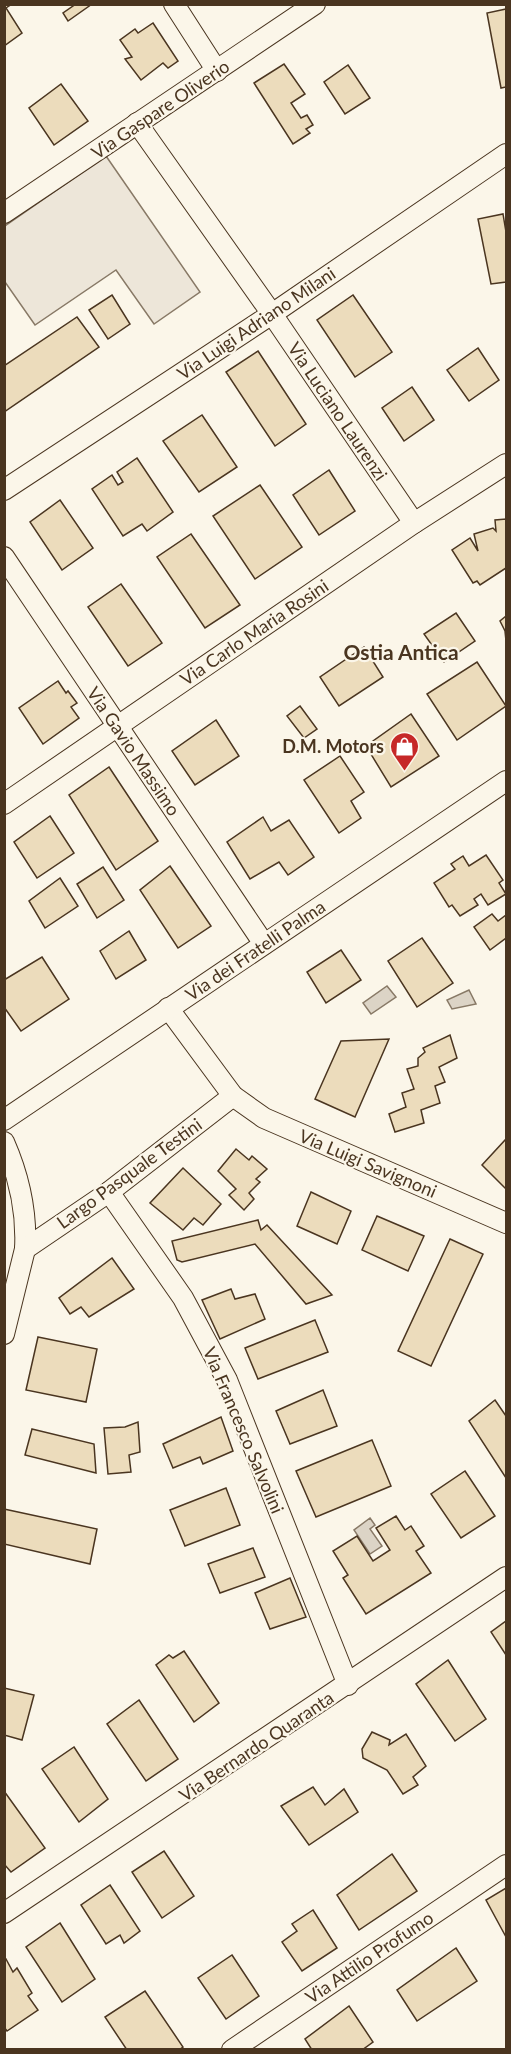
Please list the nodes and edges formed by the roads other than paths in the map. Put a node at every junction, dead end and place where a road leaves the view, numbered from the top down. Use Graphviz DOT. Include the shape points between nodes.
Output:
graph roads {
  1 [pos="174,4"];
  2 [pos="315,4"];
  3 [pos="217,71"];
  4 [pos="137,123"];
  5 [pos="507,154"];
  6 [pos="4,213"];
  7 [pos="272,314"];
  8 [pos="507,464"];
  9 [pos="4,489"];
  10 [pos="414,523"];
  11 [pos="4,557"];
  12 [pos="118,726"];
  13 [pos="507,781"];
  14 [pos="4,804"];
  15 [pos="264,944"];
  16 [pos="168,1008"];
  17 [pos="233,1095"];
  18 [pos="4,1120"];
  19 [pos="4,1142"];
  20 [pos="109,1191"];
  21 [pos="507,1223"];
  22 [pos="25,1248"];
  23 [pos="4,1334"];
  24 [pos="507,1578"];
  25 [pos="348,1685"];
  26 [pos="507,1865"];
  27 [pos="4,1913"];
  28 [pos="232,2049"];
  1 -- 3 [label="street"];
  2 -- 3 [label="street, Via Gaspare Oliverio"];
  3 -- 4 [label="street, Via Gaspare Oliverio"];
  4 -- 6 [label="street, Via Gaspare Oliverio"];
  4 -- 7 [label="street, Via Luciano Laurenzi"];
  5 -- 7 [label="street, Via Luigi Adriano Milani"];
  7 -- 9 [label="street, Via Luigi Adriano Milani"];
  7 -- 10 [label="street, Via Luciano Laurenzi"];
  8 -- 10 [label="street, Via Carlo Maria Rosini"];
  10 -- 12 [label="street, Via Carlo Maria Rosini"];
  11 -- 12 [label="street, Via Gavio Massimo"];
  12 -- 14 [label="street, Via Carlo Maria Rosini"];
  12 -- 15 [label="street, Via Gavio Massimo"];
  13 -- 15 [label="street, Via dei Fratelli Palma"];
  15 -- 16 [label="street, Via dei Fratelli Palma"];
  16 -- 17 [label="street"];
  16 -- 18 [label="street, Via dei Fratelli Palma"];
  17 -- 20 [label="street, Largo Pasquale Testini"];
  17 -- 21 [label="street, Via Luigi Savignoni" via="264,1118"];
  19 -- 22 [label="street" via="21,1191"];
  20 -- 22 [label="street, Largo Pasquale Testini"];
  20 -- 25 [label="street, Via Francesco Salvolini" via="183,1298 227,1380"];
  22 -- 23 [label="street"];
  24 -- 25 [label="street, Via Bernardo Quaranta"];
  25 -- 27 [label="street, Via Bernardo Quaranta"];
  26 -- 28 [label="street, Via Attilio Profumo"];
}
